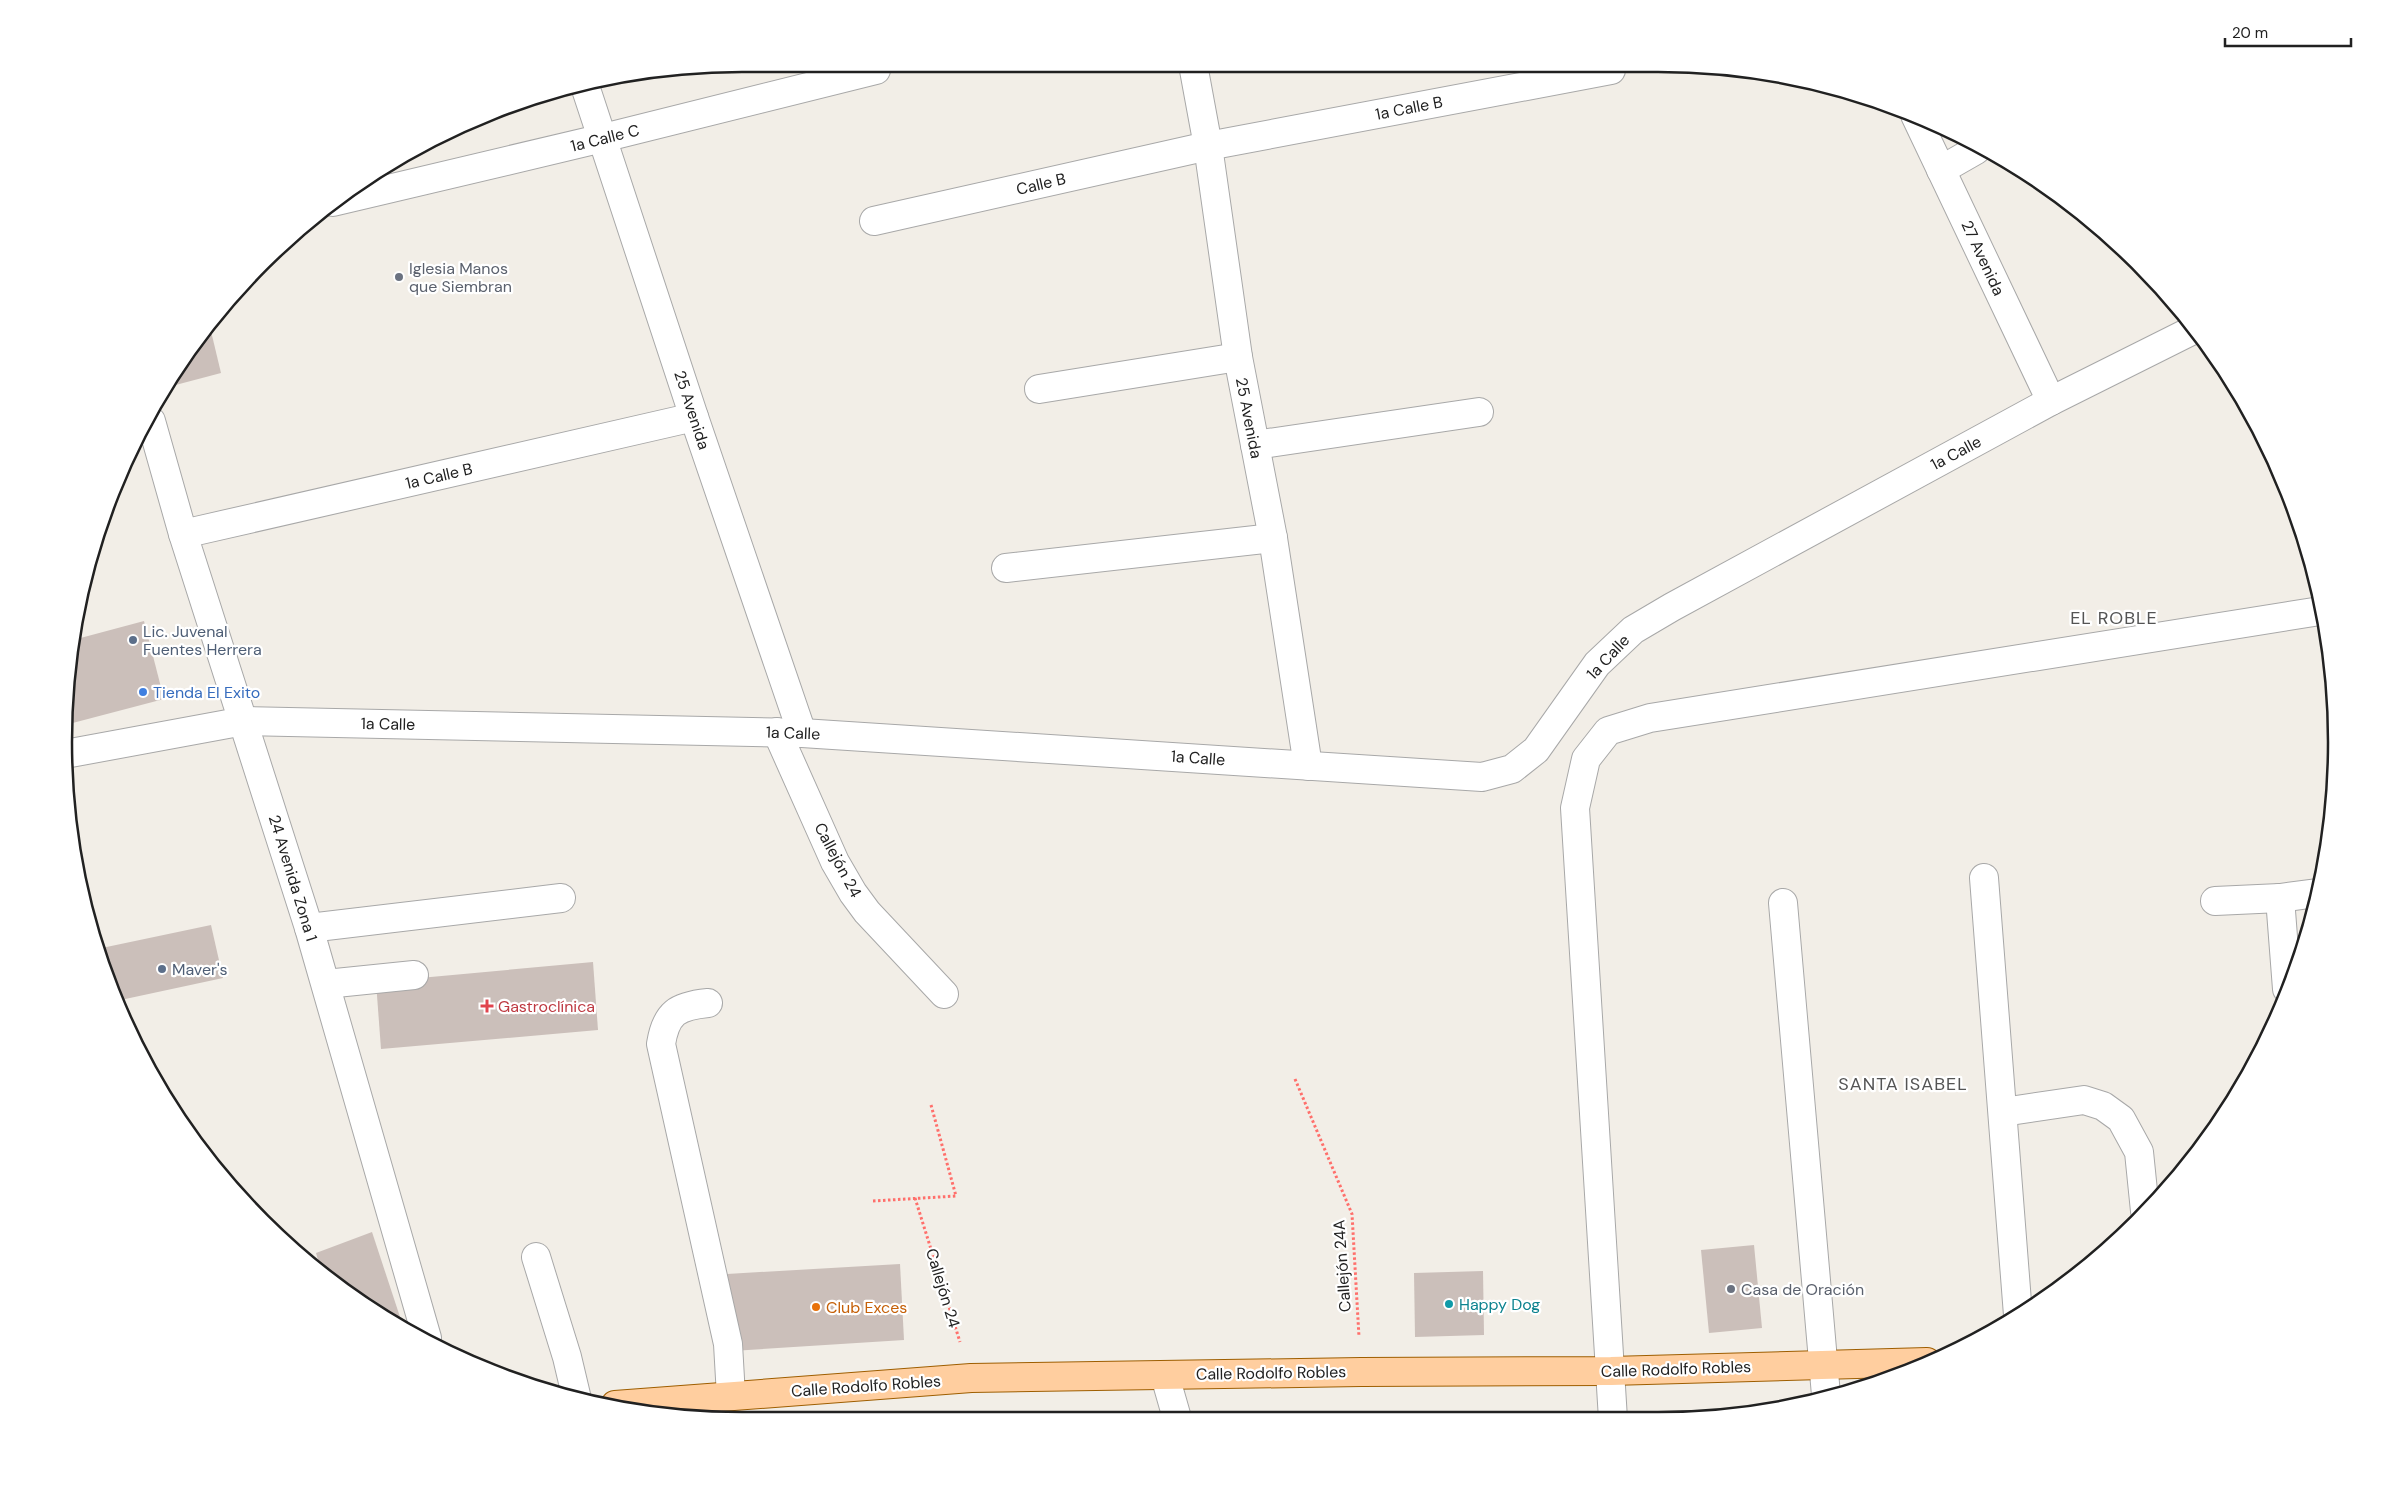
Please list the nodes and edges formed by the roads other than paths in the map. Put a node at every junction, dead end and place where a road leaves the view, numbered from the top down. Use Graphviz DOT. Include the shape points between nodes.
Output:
graph roads {
  1 [pos="868,72"];
  2 [pos="1194,72"];
  3 [pos="1600,72"];
  4 [pos="587,91"];
  5 [pos="1921,127"];
  6 [pos="603,138"];
  7 [pos="1208,146"];
  8 [pos="1973,152"];
  9 [pos="1941,170"];
  10 [pos="354,197"];
  11 [pos="874,221"];
  12 [pos="2187,333"];
  13 [pos="1238,357"];
  14 [pos="1039,389"];
  15 [pos="2051,401"];
  16 [pos="1479,412"];
  17 [pos="694,417"];
  18 [pos="152,426"];
  19 [pos="1255,446"];
  20 [pos="184,534"];
  21 [pos="1272,538"];
  22 [pos="1006,568"];
  23 [pos="2315,612"];
  24 [pos="244,721"];
  25 [pos="789,732"];
  26 [pos="72,752"];
  27 [pos="1308,766"];
  28 [pos="1984,878"];
  29 [pos="2310,894"];
  30 [pos="561,898"];
  31 [pos="2280,898"];
  32 [pos="2215,902"];
  33 [pos="1783,903"];
  34 [pos="310,928"];
  35 [pos="2286,974"];
  36 [pos="414,975"];
  37 [pos="326,984"];
  38 [pos="944,994"];
  39 [pos="708,1003"];
  40 [pos="2003,1112"];
  41 [pos="2144,1202"];
  42 [pos="536,1257"];
  43 [pos="2017,1308"];
  44 [pos="425,1332"];
  45 [pos="1910,1362"];
  46 [pos="1825,1365"];
  47 [pos="1611,1371"];
  48 [pos="1165,1376"];
  49 [pos="575,1391"];
  50 [pos="1826,1391"];
  51 [pos="731,1396"];
  52 [pos="634,1404"];
  53 [pos="1175,1412"];
  54 [pos="1612,1412"];
  1 -- 6 [label="street, 1a Calle C"];
  2 -- 7 [label="street, 25 Avenida"];
  3 -- 7 [label="street, 1a Calle B"];
  4 -- 6 [label="street, 25 Avenida"];
  5 -- 9 [label="street, 27 Avenida"];
  6 -- 10 [label="street, 1a Calle C"];
  6 -- 17 [label="street, 25 Avenida"];
  7 -- 11 [label="street, Calle B"];
  7 -- 13 [label="street, 25 Avenida"];
  8 -- 9 [label="street"];
  9 -- 15 [label="street, 27 Avenida"];
  12 -- 15 [label="street, 1a Calle"];
  13 -- 14 [label="street"];
  13 -- 19 [label="street, 25 Avenida"];
  15 -- 27 [label="street, 1a Calle" via="1633,630 1597,664 1536,750 1512,770 1482,777"];
  16 -- 19 [label="street"];
  17 -- 20 [label="street, 1a Calle B"];
  17 -- 25 [label="street, 25 Avenida"];
  18 -- 20 [label="street, 24 Avenida Zona 1"];
  19 -- 21 [label="street, 25 Avenida"];
  20 -- 24 [label="street, 24 Avenida Zona 1"];
  21 -- 22 [label="street"];
  21 -- 27 [label="street, 25 Avenida"];
  23 -- 47 [label="street" via="1650,718 1608,731 1586,760 1575,808 1594,1146"];
  24 -- 25 [label="street, 1a Calle"];
  24 -- 26 [label="street, 1a Calle"];
  24 -- 34 [label="street, 24 Avenida Zona 1"];
  25 -- 27 [label="street, 1a Calle"];
  25 -- 38 [label="street, Callejón 24" via="835,862 853,893"];
  28 -- 40 [label="street"];
  29 -- 31 [label="street"];
  30 -- 34 [label="street"];
  31 -- 32 [label="street"];
  31 -- 35 [label="street"];
  33 -- 46 [label="street"];
  34 -- 37 [label="street, 24 Avenida Zona 1"];
  36 -- 37 [label="street"];
  37 -- 44 [label="street, 24 Avenida Zona 1"];
  39 -- 51 [label="street" via="689,1005 674,1012 664,1026 661,1044 728,1344"];
  40 -- 41 [label="street" via="2084,1100 2103,1106 2120,1119 2138,1152"];
  40 -- 43 [label="street"];
  42 -- 49 [label="street"];
  45 -- 46 [label="main road, Calle Rodolfo Robles"];
  46 -- 47 [label="main road, Calle Rodolfo Robles"];
  46 -- 50 [label="street"];
  47 -- 48 [label="main road, Calle Rodolfo Robles"];
  47 -- 54 [label="street"];
  48 -- 51 [label="main road, Calle Rodolfo Robles" via="971,1378"];
  48 -- 53 [label="street"];
  51 -- 52 [label="main road, Calle Rodolfo Robles"];
}
